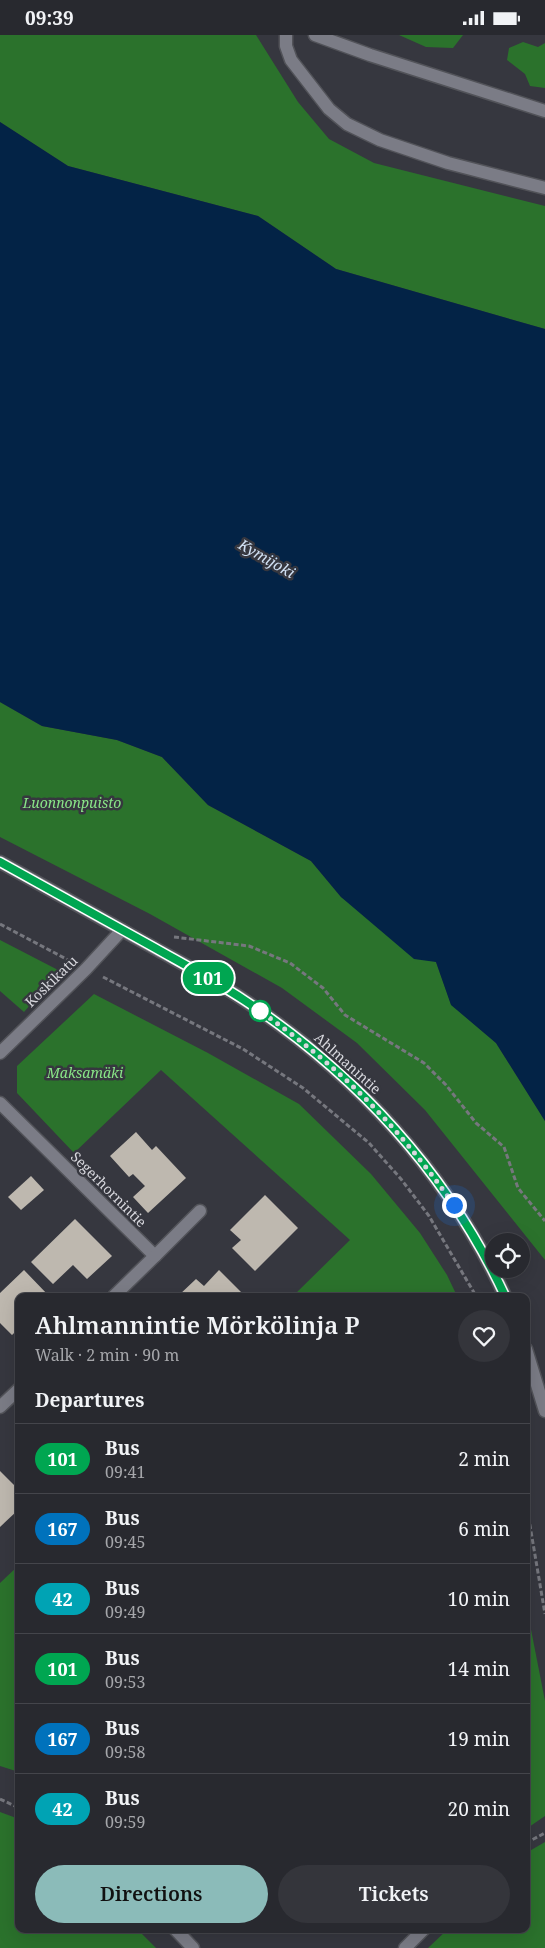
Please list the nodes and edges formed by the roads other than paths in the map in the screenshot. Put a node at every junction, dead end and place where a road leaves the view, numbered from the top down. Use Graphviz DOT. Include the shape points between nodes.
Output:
graph roads {
  1 [pos="286,35"];
  2 [pos="315,35"];
  3 [pos="545,111"];
  4 [pos="545,188"];
  5 [pos="0,862"];
  6 [pos="122,930"];
  7 [pos="0,1053"];
  8 [pos="0,1103"];
  9 [pos="200,1211"];
  10 [pos="155,1256"];
  11 [pos="117,1293"];
  12 [pos="504,1293"];
  13 [pos="530,1362"];
  14 [pos="15,1393"];
  15 [pos="0,1407"];
  16 [pos="545,1411"];
  17 [pos="179,1933"];
  18 [pos="420,1933"];
  19 [pos="193,1948"];
  20 [pos="404,1948"];
  1 -- 4 [label="street" via="291,60 329,109 347,124 380,140 448,163"];
  2 -- 3 [label="street"];
  5 -- 6 [label="street, Ahlmanintie"];
  6 -- 7 [label="street, Koskikatu"];
  6 -- 12 [label="street, Ahlmanintie" via="279,1024 368,1099 406,1141 454,1205 478,1242"];
  8 -- 10 [label="street, Segerhornintie"];
  9 -- 10 [label="street"];
  10 -- 11 [label="street"];
  13 -- 16 [label="street"];
  14 -- 15 [label="street"];
  17 -- 19 [label="street"];
  18 -- 20 [label="street"];
}
